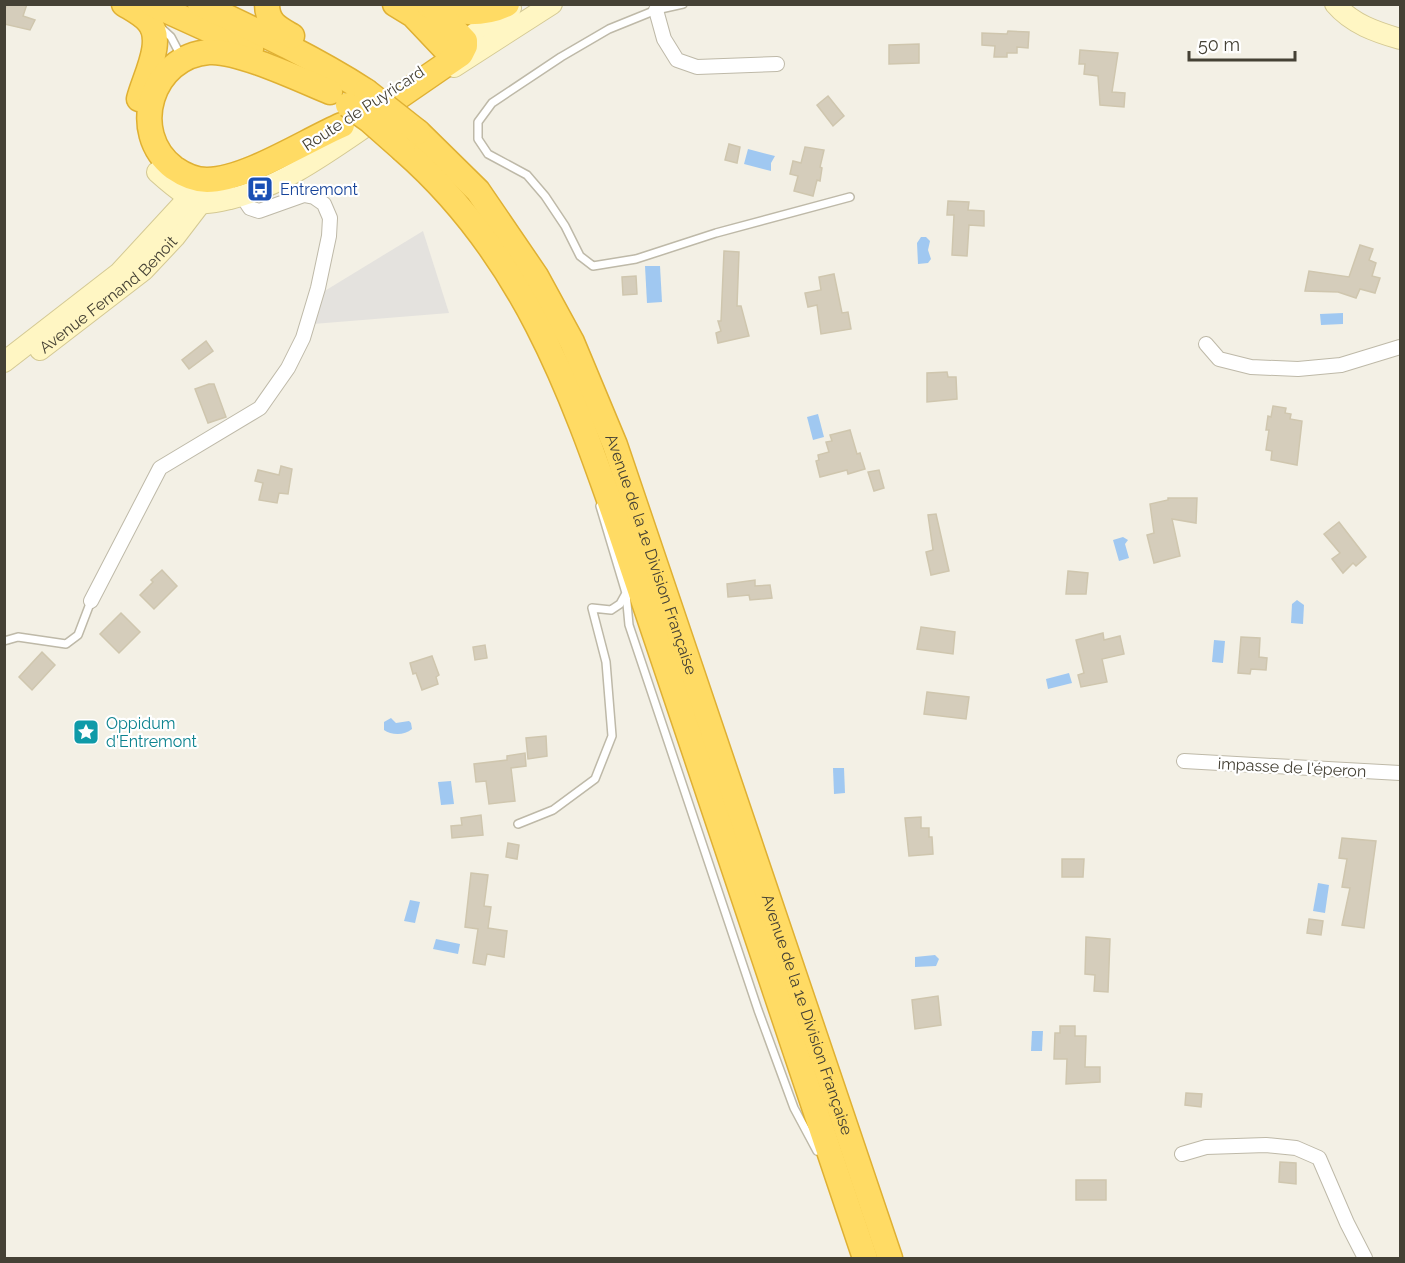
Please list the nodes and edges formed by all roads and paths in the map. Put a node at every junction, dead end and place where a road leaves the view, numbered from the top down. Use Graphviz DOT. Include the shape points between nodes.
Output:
graph roads {
  1 [pos="200,4"];
  2 [pos="267,4"];
  3 [pos="395,4"];
  4 [pos="507,4"];
  5 [pos="516,4"];
  6 [pos="537,4"];
  7 [pos="552,4"];
  8 [pos="683,4"];
  9 [pos="1335,4"];
  10 [pos="110,5"];
  11 [pos="429,6"];
  12 [pos="139,8"];
  13 [pos="656,10"];
  14 [pos="1401,39"];
  15 [pos="458,49"];
  16 [pos="183,60"];
  17 [pos="777,64"];
  18 [pos="347,111"];
  19 [pos="415,136"];
  20 [pos="157,172"];
  21 [pos="198,192"];
  22 [pos="242,196"];
  23 [pos="850,197"];
  24 [pos="155,234"];
  25 [pos="1206,344"];
  26 [pos="1401,347"];
  27 [pos="4,362"];
  28 [pos="4,375"];
  29 [pos="581,422"];
  30 [pos="595,487"];
  31 [pos="598,498"];
  32 [pos="626,592"];
  33 [pos="91,601"];
  34 [pos="4,641"];
  35 [pos="1184,761"];
  36 [pos="1401,773"];
  37 [pos="518,824"];
  38 [pos="1182,1154"];
  39 [pos="819,1156"];
  40 [pos="831,1184"];
  41 [pos="854,1226"];
  42 [pos="865,1258"];
  43 [pos="890,1258"];
  44 [pos="1365,1258"];
  1 -- 18 [label="highway" via="327,66"];
  2 -- 18 [label="highway" via="271,23 350,69"];
  3 -- 15 [label="highway"];
  4 -- 11 [label="highway" via="474,12"];
  5 -- 15 [label="main road"];
  6 -- 15 [label="main road"];
  7 -- 18 [label="main road, Route de Puyricard" via="465,59"];
  8 -- 13 [label="lane"];
  9 -- 14 [label="main road" via="1345,16 1376,32"];
  10 -- 12 [label="street"];
  11 -- 15 [label="highway"];
  12 -- 16 [label="lane" via="171,37"];
  12 -- 18 [label="highway" via="275,60"];
  12 -- 20 [label="highway" via="152,26 155,51 138,104 138,130"];
  13 -- 17 [label="street" via="664,39 677,60 697,67"];
  13 -- 23 [label="lane" via="609,29 561,57 492,102 477,122 478,139 488,154 527,176 566,226 580,256 593,266 636,259"];
  15 -- 18 [label="highway" via="354,128"];
  16 -- 18 [label="highway" via="208,52 241,57"];
  16 -- 21 [label="highway" via="155,90 149,127 162,158 191,178"];
  18 -- 19 [label="highway, bridge"];
  18 -- 21 [label="highway" via="233,177"];
  18 -- 22 [label="main road, Route de Puyricard" via="318,160"];
  19 -- 29 [label="highway, Avenue de la 1e Division Française" via="422,167 473,224 508,272 544,339"];
  19 -- 43 [label="highway, Avenue de la 1e Division Française" via="478,191 515,244 572,342 615,445"];
  20 -- 21 [label="main road" via="180,192"];
  20 -- 24 [label="main road" via="165,206"];
  21 -- 22 [label="main road, Route de Puyricard"];
  21 -- 24 [label="main road, Avenue Fernand Benoit"];
  21 -- 28 [label="main road, Avenue Fernand Benoit" via="176,237 144,270"];
  22 -- 33 [label="street" via="250,208 259,211 304,195 324,204 330,218 329,236 303,338 260,408 160,468"];
  24 -- 27 [label="main road, Avenue Fernand Benoit" via="119,273"];
  25 -- 26 [label="street" via="1219,359 1251,367 1298,369 1341,365"];
  29 -- 30 [label="lane"];
  29 -- 41 [label="highway, Avenue de la 1e Division Française"];
  31 -- 32 [label="lane"];
  32 -- 37 [label="lane" via="620,604 611,610 592,608 606,662 612,736 595,779 553,810"];
  32 -- 39 [label="lane" via="629,625 758,1010 794,1108"];
  33 -- 34 [label="lane" via="78,634 66,644 18,637"];
  35 -- 36 [label="street, impasse de l'éperon"];
  38 -- 44 [label="street" via="1206,1147 1266,1145 1296,1148 1319,1158"];
  40 -- 41 [label="lane"];
  41 -- 42 [label="highway, Avenue de la 1e Division Française"];
}
